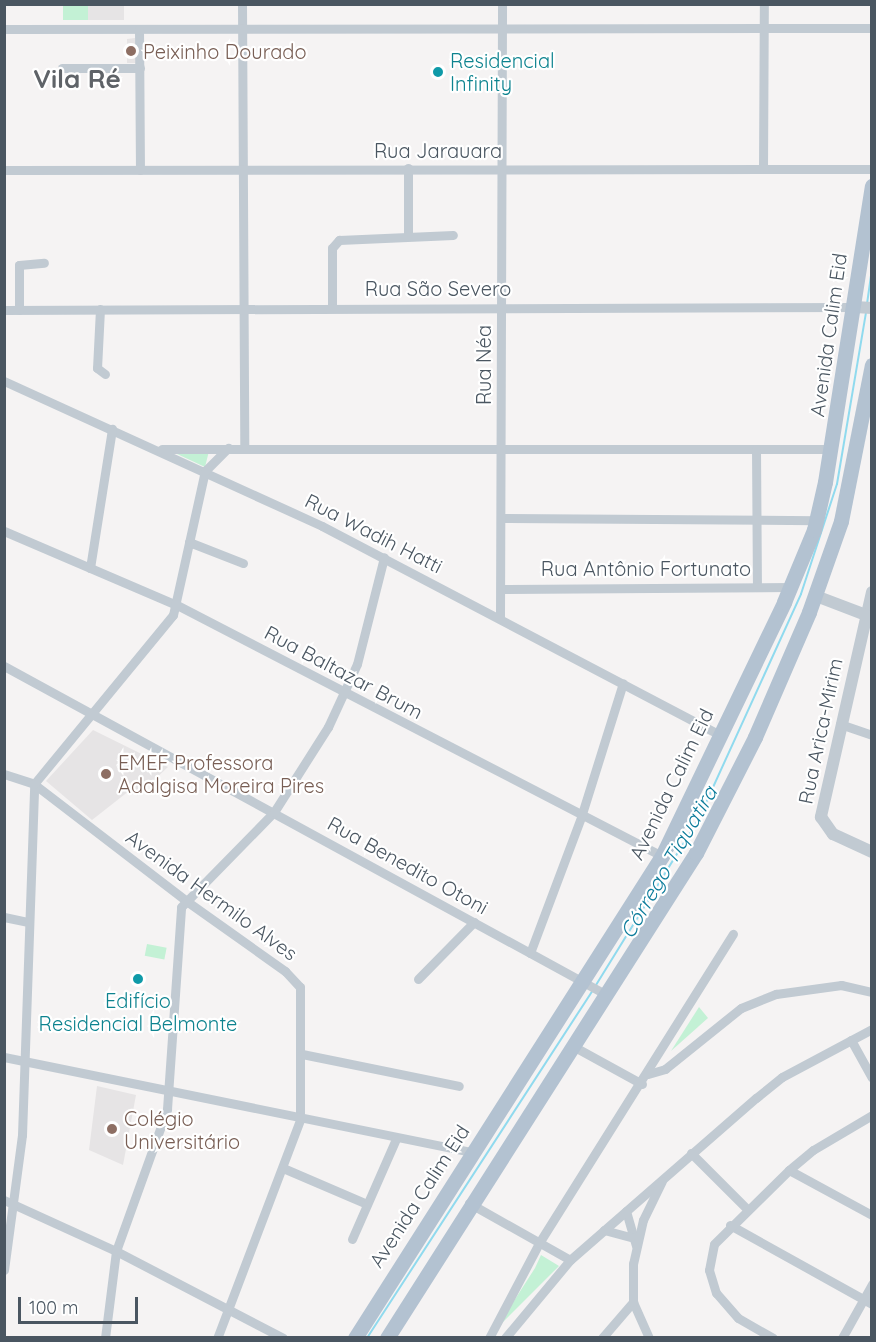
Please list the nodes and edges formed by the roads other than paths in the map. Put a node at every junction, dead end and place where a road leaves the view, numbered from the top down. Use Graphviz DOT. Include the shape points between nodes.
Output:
graph roads {
  1 [pos="242,4"];
  2 [pos="502,4"];
  3 [pos="764,4"];
  4 [pos="242,28"];
  5 [pos="872,28"];
  6 [pos="4,29"];
  7 [pos="139,29"];
  8 [pos="763,29"];
  9 [pos="502,30"];
  10 [pos="62,68"];
  11 [pos="140,68"];
  12 [pos="408,168"];
  13 [pos="501,168"];
  14 [pos="763,168"];
  15 [pos="242,169"];
  16 [pos="872,169"];
  17 [pos="4,170"];
  18 [pos="140,170"];
  19 [pos="872,186"];
  20 [pos="453,235"];
  21 [pos="408,236"];
  22 [pos="44,263"];
  23 [pos="332,308"];
  24 [pos="501,308"];
  25 [pos="862,308"];
  26 [pos="20,309"];
  27 [pos="100,309"];
  28 [pos="241,309"];
  29 [pos="4,310"];
  30 [pos="872,365"];
  31 [pos="105,374"];
  32 [pos="4,381"];
  33 [pos="112,429"];
  34 [pos="244,447"];
  35 [pos="228,448"];
  36 [pos="502,448"];
  37 [pos="832,448"];
  38 [pos="159,449"];
  39 [pos="756,449"];
  40 [pos="205,471"];
  41 [pos="756,517"];
  42 [pos="502,518"];
  43 [pos="817,520"];
  44 [pos="4,531"];
  45 [pos="189,542"];
  46 [pos="384,557"];
  47 [pos="243,563"];
  48 [pos="90,568"];
  49 [pos="757,587"];
  50 [pos="791,587"];
  51 [pos="502,589"];
  52 [pos="872,592"];
  53 [pos="816,596"];
  54 [pos="177,605"];
  55 [pos="869,616"];
  56 [pos="500,618"];
  57 [pos="4,666"];
  58 [pos="623,683"];
  59 [pos="345,693"];
  60 [pos="91,716"];
  61 [pos="840,724"];
  62 [pos="719,734"];
  63 [pos="872,735"];
  64 [pos="4,774"];
  65 [pos="34,784"];
  66 [pos="274,813"];
  67 [pos="580,817"];
  68 [pos="872,852"];
  69 [pos="662,856"];
  70 [pos="185,900"];
  71 [pos="4,917"];
  72 [pos="28,922"];
  73 [pos="474,922"];
  74 [pos="733,934"];
  75 [pos="530,953"];
  76 [pos="418,979"];
  77 [pos="586,984"];
  78 [pos="872,992"];
  79 [pos="602,993"];
  80 [pos="872,1029"];
  81 [pos="851,1040"];
  82 [pos="571,1045"];
  83 [pos="302,1054"];
  84 [pos="4,1057"];
  85 [pos="25,1061"];
  86 [pos="648,1074"];
  87 [pos="872,1078"];
  88 [pos="642,1084"];
  89 [pos="459,1086"];
  90 [pos="168,1092"];
  91 [pos="872,1115"];
  92 [pos="300,1120"];
  93 [pos="396,1139"];
  94 [pos="474,1153"];
  95 [pos="691,1153"];
  96 [pos="283,1168"];
  97 [pos="789,1170"];
  98 [pos="665,1176"];
  99 [pos="9,1202"];
  100 [pos="469,1203"];
  101 [pos="635,1203"];
  102 [pos="367,1204"];
  103 [pos="746,1208"];
  104 [pos="626,1211"];
  105 [pos="872,1215"];
  106 [pos="643,1220"];
  107 [pos="730,1225"];
  108 [pos="604,1230"];
  109 [pos="352,1239"];
  110 [pos="634,1242"];
  111 [pos="540,1243"];
  112 [pos="116,1251"];
  113 [pos="570,1260"];
  114 [pos="4,1270"];
  115 [pos="872,1284"];
  116 [pos="633,1302"];
  117 [pos="867,1302"];
  118 [pos="225,1308"];
  119 [pos="105,1338"];
  120 [pos="217,1338"];
  121 [pos="282,1338"];
  122 [pos="355,1338"];
  123 [pos="387,1338"];
  124 [pos="489,1338"];
  125 [pos="505,1338"];
  126 [pos="603,1338"];
  127 [pos="649,1338"];
  128 [pos="773,1338"];
  129 [pos="842,1338"];
  1 -- 4 [label="street"];
  2 -- 9 [label="street, Rua Néa"];
  3 -- 8 [label="street"];
  4 -- 7 [label="street"];
  4 -- 9 [label="street"];
  4 -- 15 [label="street"];
  5 -- 8 [label="street"];
  6 -- 7 [label="street"];
  7 -- 11 [label="street"];
  8 -- 9 [label="street"];
  8 -- 14 [label="street"];
  9 -- 13 [label="street, Rua Néa"];
  10 -- 11 [label="street"];
  11 -- 18 [label="street"];
  12 -- 13 [label="street, Rua Jarauara"];
  12 -- 15 [label="street, Rua Jarauara"];
  12 -- 21 [label="street"];
  13 -- 14 [label="street, Rua Jarauara"];
  13 -- 24 [label="street, Rua Néa"];
  14 -- 16 [label="street, Rua Jarauara"];
  15 -- 18 [label="street, Rua Jarauara"];
  15 -- 28 [label="street"];
  17 -- 18 [label="street, Rua Jarauara"];
  19 -- 25 [label="main road, Avenida Calim Eid"];
  20 -- 21 [label="street"];
  21 -- 23 [label="street" via="335,243"];
  22 -- 26 [label="street" via="19,265"];
  23 -- 24 [label="street, Rua São Severo"];
  23 -- 28 [label="street, Rua São Severo"];
  24 -- 25 [label="street, Rua São Severo"];
  24 -- 36 [label="street, Rua Néa"];
  25 -- 37 [label="main road, Avenida Calim Eid"];
  26 -- 27 [label="street, Rua São Severo"];
  26 -- 29 [label="street, Rua São Severo"];
  27 -- 28 [label="street, Rua São Severo"];
  27 -- 31 [label="street" via="97,368"];
  28 -- 34 [label="street"];
  30 -- 53 [label="main road" via="852,479"];
  32 -- 33 [label="street, Rua Wadih Hatti"];
  33 -- 38 [label="street, Rua Wadih Hatti"];
  33 -- 48 [label="street"];
  34 -- 35 [label="street"];
  34 -- 36 [label="street"];
  35 -- 38 [label="street"];
  35 -- 40 [label="street"];
  36 -- 39 [label="street"];
  36 -- 42 [label="street, Rua Néa"];
  37 -- 39 [label="street"];
  37 -- 43 [label="main road, Avenida Calim Eid"];
  38 -- 40 [label="street, Rua Wadih Hatti"];
  39 -- 41 [label="street"];
  40 -- 45 [label="street"];
  40 -- 46 [label="street, Rua Wadih Hatti"];
  41 -- 42 [label="street"];
  41 -- 43 [label="street"];
  41 -- 49 [label="street"];
  42 -- 51 [label="street, Rua Néa"];
  43 -- 50 [label="main road, Avenida Calim Eid"];
  44 -- 48 [label="street, Rua Baltazar Brum"];
  45 -- 47 [label="street"];
  45 -- 54 [label="street"];
  46 -- 56 [label="street, Rua Wadih Hatti"];
  46 -- 59 [label="street" via="357,664"];
  48 -- 54 [label="street, Rua Baltazar Brum"];
  49 -- 50 [label="street, Rua Antônio Fortunato"];
  49 -- 51 [label="street, Rua Antônio Fortunato"];
  50 -- 62 [label="main road, Avenida Calim Eid"];
  51 -- 56 [label="street, Rua Néa"];
  52 -- 55 [label="street, Rua Arica-Mirim"];
  53 -- 55 [label="street"];
  53 -- 79 [label="main road" via="755,736 696,853"];
  54 -- 59 [label="street, Rua Baltazar Brum"];
  54 -- 60 [label="street" via="171,619"];
  55 -- 61 [label="street, Rua Arica-Mirim"];
  56 -- 58 [label="street, Rua Wadih Hatti"];
  57 -- 60 [label="street, Rua Benedito Otoni"];
  58 -- 62 [label="street, Rua Wadih Hatti"];
  58 -- 67 [label="street"];
  59 -- 66 [label="street"];
  59 -- 67 [label="street, Rua Baltazar Brum"];
  60 -- 65 [label="street"];
  60 -- 66 [label="street, Rua Benedito Otoni"];
  61 -- 63 [label="street"];
  61 -- 68 [label="street, Rua Arica-Mirim" via="820,817 833,834"];
  62 -- 69 [label="main road, Avenida Calim Eid"];
  64 -- 65 [label="street, Avenida Hermilo Alves"];
  65 -- 70 [label="street, Avenida Hermilo Alves"];
  65 -- 72 [label="street"];
  66 -- 70 [label="street"];
  66 -- 73 [label="street, Rua Benedito Otoni"];
  67 -- 69 [label="street, Rua Baltazar Brum"];
  67 -- 75 [label="street"];
  69 -- 77 [label="main road, Avenida Calim Eid"];
  70 -- 83 [label="street, Avenida Hermilo Alves" via="298,984 303,998"];
  70 -- 90 [label="street" via="179,915"];
  71 -- 72 [label="street"];
  72 -- 85 [label="street"];
  73 -- 75 [label="street, Rua Benedito Otoni"];
  73 -- 76 [label="street"];
  74 -- 86 [label="street"];
  75 -- 77 [label="street, Rua Benedito Otoni"];
  77 -- 79 [label="street, Rua Benedito Otoni"];
  77 -- 94 [label="main road, Avenida Calim Eid"];
  78 -- 86 [label="street" via="841,985 776,994 741,1008 666,1069"];
  79 -- 82 [label="main road"];
  80 -- 81 [label="street"];
  81 -- 87 [label="street"];
  81 -- 95 [label="street" via="782,1077"];
  82 -- 88 [label="street"];
  82 -- 100 [label="main road"];
  83 -- 89 [label="street"];
  83 -- 92 [label="street, Avenida Hermilo Alves"];
  84 -- 85 [label="street"];
  85 -- 90 [label="street"];
  85 -- 99 [label="street"];
  86 -- 88 [label="street"];
  88 -- 111 [label="street"];
  90 -- 92 [label="street"];
  90 -- 112 [label="street" via="167,1109"];
  91 -- 97 [label="street" via="813,1150"];
  92 -- 93 [label="street"];
  92 -- 96 [label="street, Avenida Hermilo Alves"];
  93 -- 94 [label="street"];
  93 -- 102 [label="street"];
  94 -- 122 [label="main road, Avenida Calim Eid"];
  95 -- 98 [label="street"];
  95 -- 103 [label="street"];
  96 -- 102 [label="street"];
  96 -- 118 [label="street, Avenida Hermilo Alves"];
  97 -- 103 [label="street"];
  97 -- 105 [label="street"];
  98 -- 101 [label="street"];
  98 -- 106 [label="street"];
  99 -- 112 [label="street"];
  99 -- 114 [label="street"];
  100 -- 111 [label="street"];
  100 -- 123 [label="main road"];
  101 -- 104 [label="street"];
  101 -- 106 [label="street"];
  102 -- 109 [label="street"];
  103 -- 107 [label="street"];
  104 -- 108 [label="street"];
  104 -- 110 [label="street"];
  106 -- 110 [label="street"];
  107 -- 117 [label="street"];
  107 -- 128 [label="street" via="714,1244 709,1259 711,1281 738,1318"];
  108 -- 110 [label="street"];
  108 -- 113 [label="street"];
  110 -- 116 [label="street"];
  111 -- 113 [label="street"];
  111 -- 124 [label="street"];
  112 -- 118 [label="street"];
  112 -- 119 [label="street"];
  113 -- 125 [label="street"];
  115 -- 117 [label="street"];
  116 -- 126 [label="street"];
  116 -- 127 [label="street"];
  117 -- 129 [label="street"];
  118 -- 120 [label="street, Avenida Hermilo Alves"];
  118 -- 121 [label="street"];
}
